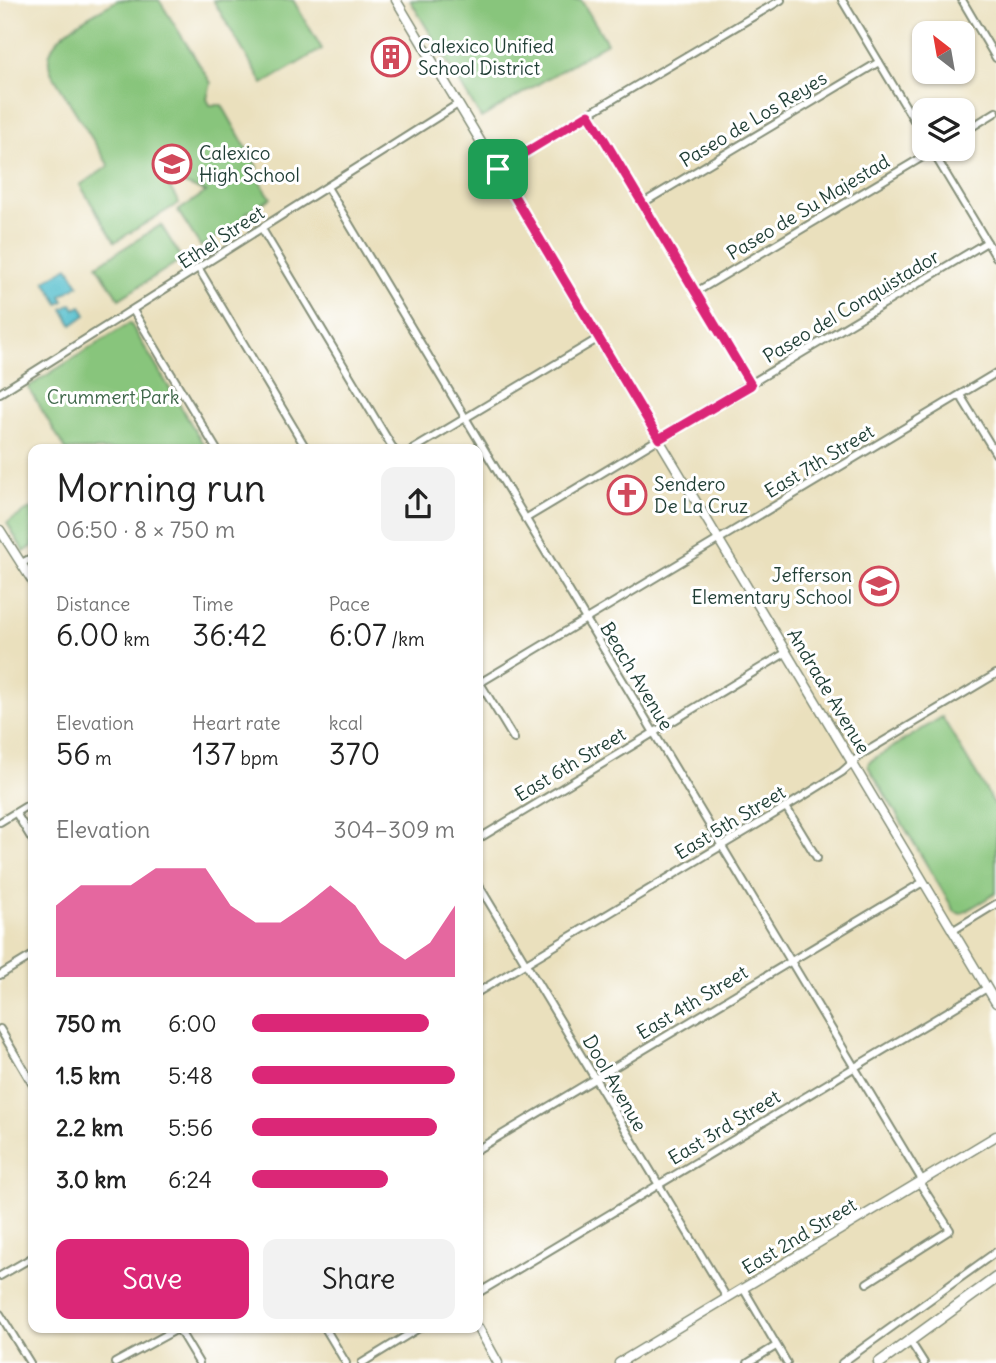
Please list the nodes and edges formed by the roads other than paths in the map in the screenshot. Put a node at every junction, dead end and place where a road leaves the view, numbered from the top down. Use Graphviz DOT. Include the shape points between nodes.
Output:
graph roads {
  1 [pos="396,0"];
  2 [pos="781,0"];
  3 [pos="842,0"];
  4 [pos="962,0"];
  5 [pos="996,58"];
  6 [pos="879,62"];
  7 [pos="458,104"];
  8 [pos="996,113"];
  9 [pos="589,114"];
  10 [pos="912,117"];
  11 [pos="975,125"];
  12 [pos="913,161"];
  13 [pos="940,161"];
  14 [pos="498,169"];
  15 [pos="327,187"];
  16 [pos="643,203"];
  17 [pos="262,229"];
  18 [pos="987,242"];
  19 [pos="996,257"];
  20 [pos="199,270"];
  21 [pos="696,292"];
  22 [pos="134,312"];
  23 [pos="599,338"];
  24 [pos="996,373"];
  25 [pos="751,385"];
  26 [pos="0,393"];
  27 [pos="960,395"];
  28 [pos="465,418"];
  29 [pos="659,439"];
  30 [pos="213,444"];
  31 [pos="303,444"];
  32 [pos="390,444"];
  33 [pos="422,444"];
  34 [pos="480,444"];
  35 [pos="483,448"];
  36 [pos="996,454"];
  37 [pos="525,519"];
  38 [pos="0,530"];
  39 [pos="719,540"];
  40 [pos="28,560"];
  41 [pos="22,563"];
  42 [pos="28,573"];
  43 [pos="585,620"];
  44 [pos="787,652"];
  45 [pos="996,674"];
  46 [pos="483,682"];
  47 [pos="483,690"];
  48 [pos="652,733"];
  49 [pos="513,739"];
  50 [pos="853,763"];
  51 [pos="28,805"];
  52 [pos="786,807"];
  53 [pos="16,813"];
  54 [pos="0,822"];
  55 [pos="28,833"];
  56 [pos="483,836"];
  57 [pos="721,846"];
  58 [pos="817,858"];
  59 [pos="923,882"];
  60 [pos="483,892"];
  61 [pos="996,904"];
  62 [pos="952,931"];
  63 [pos="28,958"];
  64 [pos="790,962"];
  65 [pos="525,963"];
  66 [pos="0,975"];
  67 [pos="987,988"];
  68 [pos="483,989"];
  69 [pos="996,1003"];
  70 [pos="0,1029"];
  71 [pos="9,1043"];
  72 [pos="0,1048"];
  73 [pos="853,1069"];
  74 [pos="28,1076"];
  75 [pos="595,1079"];
  76 [pos="996,1136"];
  77 [pos="483,1146"];
  78 [pos="920,1181"];
  79 [pos="657,1185"];
  80 [pos="996,1252"];
  81 [pos="28,1260"];
  82 [pos="0,1276"];
  83 [pos="996,1278"];
  84 [pos="867,1283"];
  85 [pos="743,1288"];
  86 [pos="483,1290"];
  87 [pos="727,1297"];
  88 [pos="0,1314"];
  89 [pos="169,1333"];
  90 [pos="181,1333"];
  91 [pos="328,1333"];
  92 [pos="411,1333"];
  93 [pos="481,1333"];
  94 [pos="910,1341"];
  95 [pos="776,1346"];
  96 [pos="30,1363"];
  97 [pos="115,1363"];
  98 [pos="199,1363"];
  99 [pos="346,1363"];
  100 [pos="362,1363"];
  101 [pos="498,1363"];
  102 [pos="619,1363"];
  103 [pos="748,1363"];
  104 [pos="787,1363"];
  105 [pos="842,1363"];
  106 [pos="879,1363"];
  107 [pos="924,1363"];
  1 -- 7 [label="street, Andrade Avenue"];
  2 -- 9 [label="street"];
  3 -- 6 [label="street"];
  4 -- 5 [label="street"];
  6 -- 10 [label="street"];
  6 -- 16 [label="street, Paseo de Los Reyes"];
  7 -- 14 [label="street, Andrade Avenue"];
  7 -- 15 [label="street, Ethel Street"];
  8 -- 11 [label="street"];
  9 -- 14 [label="street"];
  9 -- 16 [label="street"];
  12 -- 21 [label="street, Paseo de Su Majestad"];
  13 -- 18 [label="street"];
  14 -- 23 [label="street, Andrade Avenue"];
  15 -- 17 [label="street, Ethel Street"];
  15 -- 28 [label="street, Beach Avenue"];
  16 -- 21 [label="street"];
  17 -- 20 [label="street, Ethel Street"];
  17 -- 32 [label="street"];
  18 -- 19 [label="street"];
  18 -- 25 [label="street, Paseo del Conquistador"];
  20 -- 22 [label="street, Ethel Street"];
  20 -- 31 [label="street"];
  21 -- 25 [label="street"];
  22 -- 26 [label="street, Ethel Street"];
  22 -- 30 [label="street"];
  23 -- 28 [label="street"];
  23 -- 29 [label="street, Andrade Avenue"];
  24 -- 27 [label="street, East 7th Street"];
  25 -- 29 [label="street, Paseo del Conquistador"];
  27 -- 36 [label="street"];
  27 -- 39 [label="street, East 7th Street"];
  28 -- 33 [label="street"];
  28 -- 34 [label="street, Beach Avenue"];
  29 -- 37 [label="street, Paseo del Conquistador"];
  29 -- 39 [label="street, Andrade Avenue"];
  35 -- 37 [label="street, Beach Avenue"];
  37 -- 43 [label="street, Beach Avenue"];
  38 -- 41 [label="street"];
  39 -- 43 [label="street, East 7th Street"];
  39 -- 44 [label="street, Andrade Avenue"];
  40 -- 41 [label="street"];
  41 -- 42 [label="street"];
  43 -- 46 [label="street, East 7th Street"];
  43 -- 48 [label="street, Beach Avenue"];
  44 -- 48 [label="street, East 6th Street"];
  44 -- 50 [label="street, Andrade Avenue"];
  45 -- 50 [label="street, East 5th Street"];
  47 -- 49 [label="street"];
  48 -- 56 [label="street, East 6th Street"];
  48 -- 57 [label="street, Beach Avenue"];
  50 -- 52 [label="street, East 5th Street"];
  50 -- 59 [label="street, Andrade Avenue"];
  51 -- 53 [label="street"];
  52 -- 57 [label="street, East 5th Street"];
  52 -- 58 [label="street"];
  53 -- 54 [label="street"];
  53 -- 55 [label="street"];
  57 -- 64 [label="street, Beach Avenue"];
  57 -- 65 [label="street, East 5th Street"];
  59 -- 62 [label="street, Andrade Avenue"];
  59 -- 64 [label="street, East 4th Street"];
  60 -- 65 [label="street, Dool Avenue"];
  61 -- 62 [label="street"];
  62 -- 67 [label="street, Andrade Avenue"];
  63 -- 66 [label="street"];
  64 -- 73 [label="street, Beach Avenue"];
  64 -- 75 [label="street, East 4th Street"];
  65 -- 68 [label="street, East 5th Street"];
  65 -- 75 [label="street, Dool Avenue"];
  67 -- 69 [label="street, Andrade Avenue"];
  67 -- 73 [label="street, East 3rd Street"];
  70 -- 71 [label="street"];
  71 -- 72 [label="street"];
  71 -- 74 [label="street"];
  73 -- 78 [label="street, Beach Avenue"];
  73 -- 79 [label="street, East 3rd Street"];
  75 -- 77 [label="street, East 4th Street"];
  75 -- 79 [label="street, Dool Avenue"];
  76 -- 78 [label="street, East 2nd Street"];
  78 -- 84 [label="street, Beach Avenue" via="950,1230"];
  78 -- 85 [label="street, East 2nd Street"];
  79 -- 86 [label="street, East 3rd Street"];
  79 -- 87 [label="street, Dool Avenue"];
  80 -- 105 [label="street"];
  81 -- 82 [label="street"];
  83 -- 94 [label="main road"];
  85 -- 87 [label="street, East 2nd Street"];
  85 -- 95 [label="street"];
  87 -- 102 [label="street, East 2nd Street"];
  88 -- 96 [label="street"];
  89 -- 97 [label="street"];
  90 -- 98 [label="street"];
  91 -- 99 [label="street"];
  92 -- 100 [label="street"];
  93 -- 101 [label="street"];
  94 -- 106 [label="main road"];
  94 -- 107 [label="street"];
  95 -- 103 [label="street"];
  95 -- 104 [label="street"];
}
